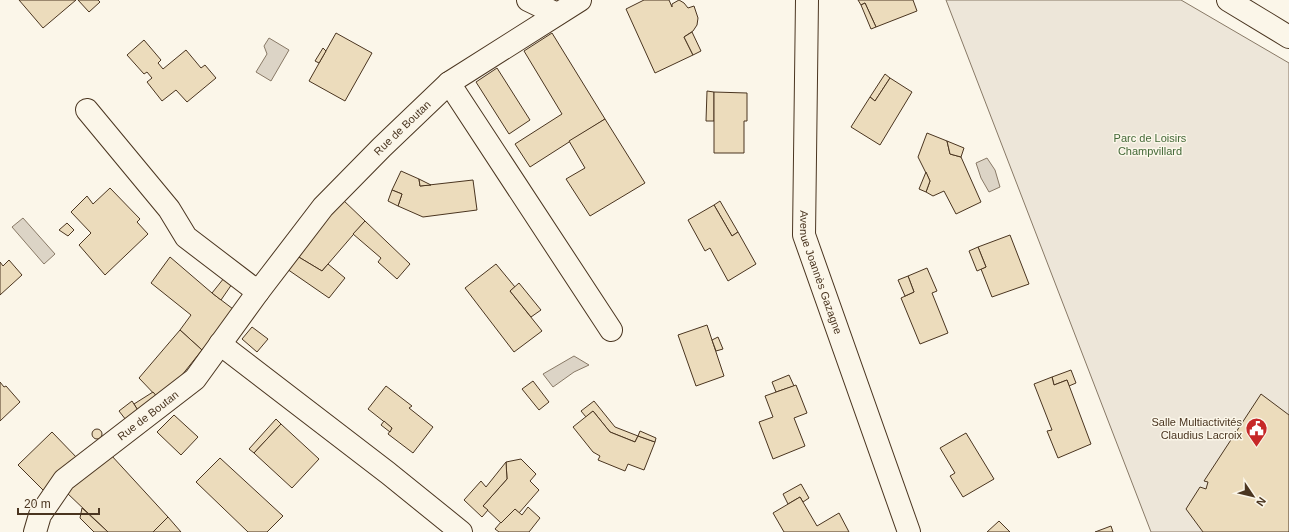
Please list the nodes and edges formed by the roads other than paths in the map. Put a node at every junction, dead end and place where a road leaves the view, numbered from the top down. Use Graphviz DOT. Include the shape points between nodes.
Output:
graph roads {
  1 [pos="528,0"];
  2 [pos="580,0"];
  3 [pos="807,0"];
  4 [pos="1228,0"];
  5 [pos="554,7"];
  6 [pos="1289,37"];
  7 [pos="449,83"];
  8 [pos="87,110"];
  9 [pos="258,292"];
  10 [pos="611,330"];
  11 [pos="220,344"];
  12 [pos="35,532"];
  13 [pos="461,532"];
  14 [pos="909,532"];
  1 -- 5 [label="street"];
  2 -- 5 [label="street, Rue de Boutan"];
  3 -- 14 [label="street, Avenue Joannès Gazagne" via="804,235"];
  4 -- 6 [label="street"];
  5 -- 7 [label="street, Rue de Boutan"];
  7 -- 9 [label="street, Rue de Boutan" via="382,146 323,207"];
  7 -- 10 [label="street"];
  8 -- 9 [label="street" via="169,209 186,237"];
  9 -- 11 [label="street, Rue de Boutan"];
  11 -- 12 [label="street, Rue de Boutan" via="195,379 64,480 40,515"];
  11 -- 13 [label="street"];
}
